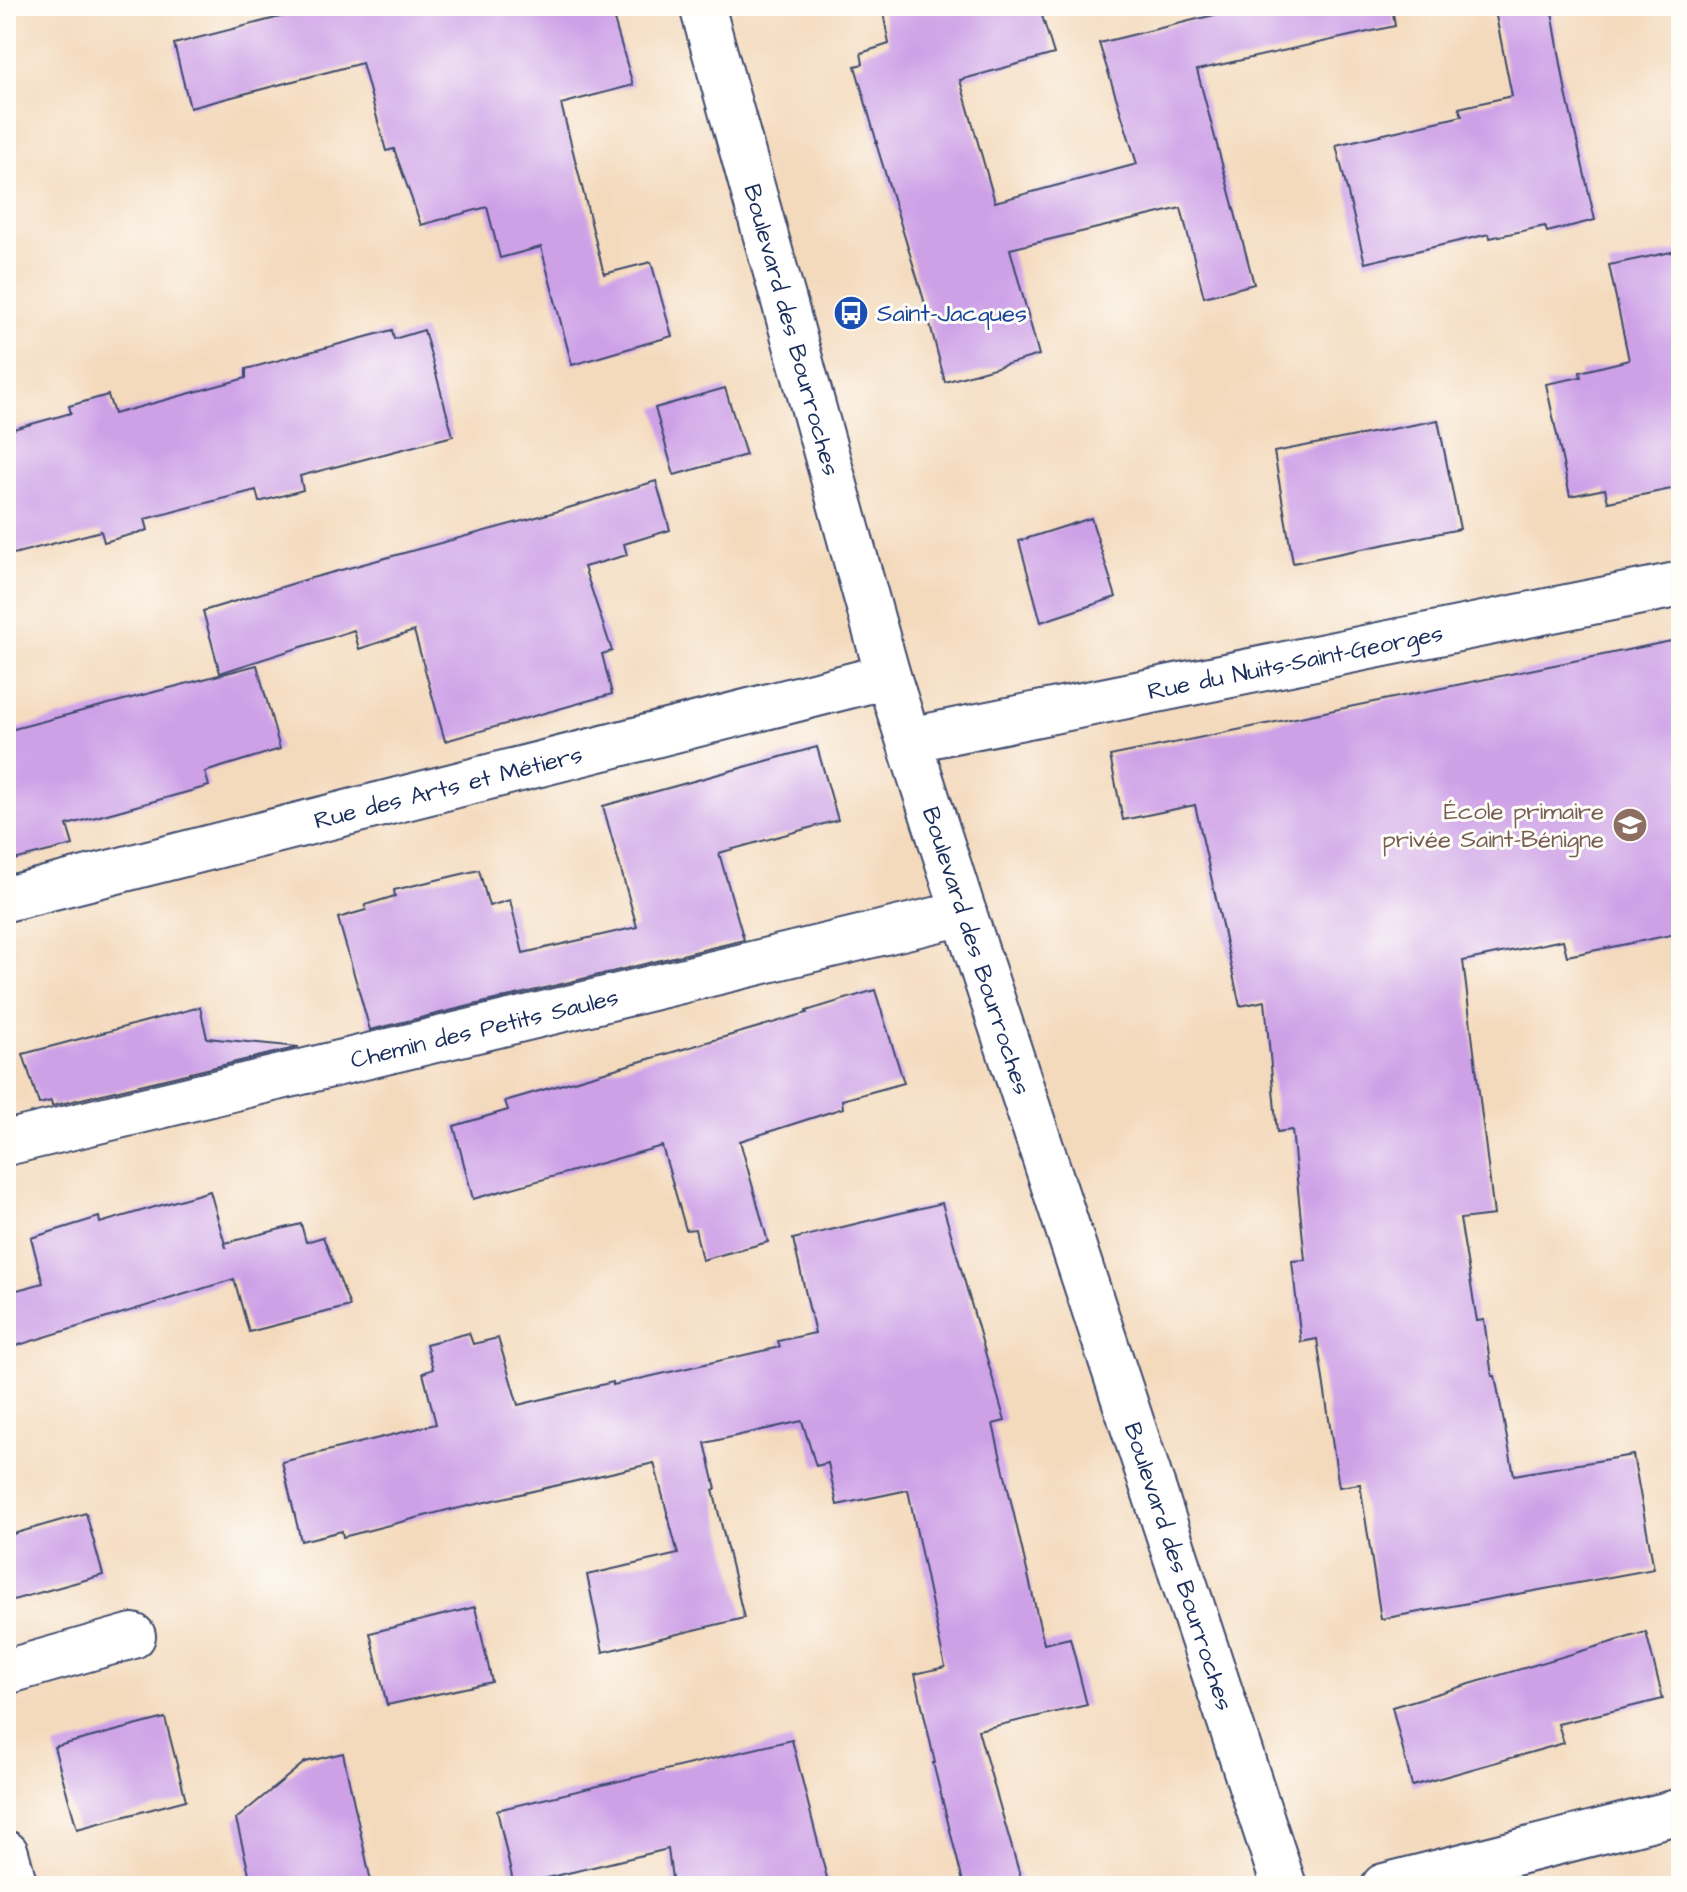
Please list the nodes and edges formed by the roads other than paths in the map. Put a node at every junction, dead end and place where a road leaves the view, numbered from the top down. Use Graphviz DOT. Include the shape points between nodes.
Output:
graph roads {
  1 [pos="702,6"];
  2 [pos="1681,584"];
  3 [pos="888,676"];
  4 [pos="909,740"];
  5 [pos="6,899"];
  6 [pos="964,913"];
  7 [pos="6,1143"];
  8 [pos="133,1636"];
  9 [pos="6,1672"];
  10 [pos="1681,1811"];
  11 [pos="6,1853"];
  12 [pos="15,1886"];
  13 [pos="1284,1886"];
  14 [pos="1384,1886"];
  1 -- 3 [label="street, Boulevard des Bourroches"];
  2 -- 4 [label="street, Rue du Nuits-Saint-Georges"];
  3 -- 4 [label="street, Boulevard des Bourroches"];
  3 -- 5 [label="street, Rue des Arts et Métiers"];
  4 -- 6 [label="street, Boulevard des Bourroches"];
  6 -- 7 [label="street, Chemin des Petits Saules"];
  6 -- 13 [label="street, Boulevard des Bourroches"];
  8 -- 9 [label="street"];
  10 -- 14 [label="street"];
  11 -- 12 [label="street"];
}
